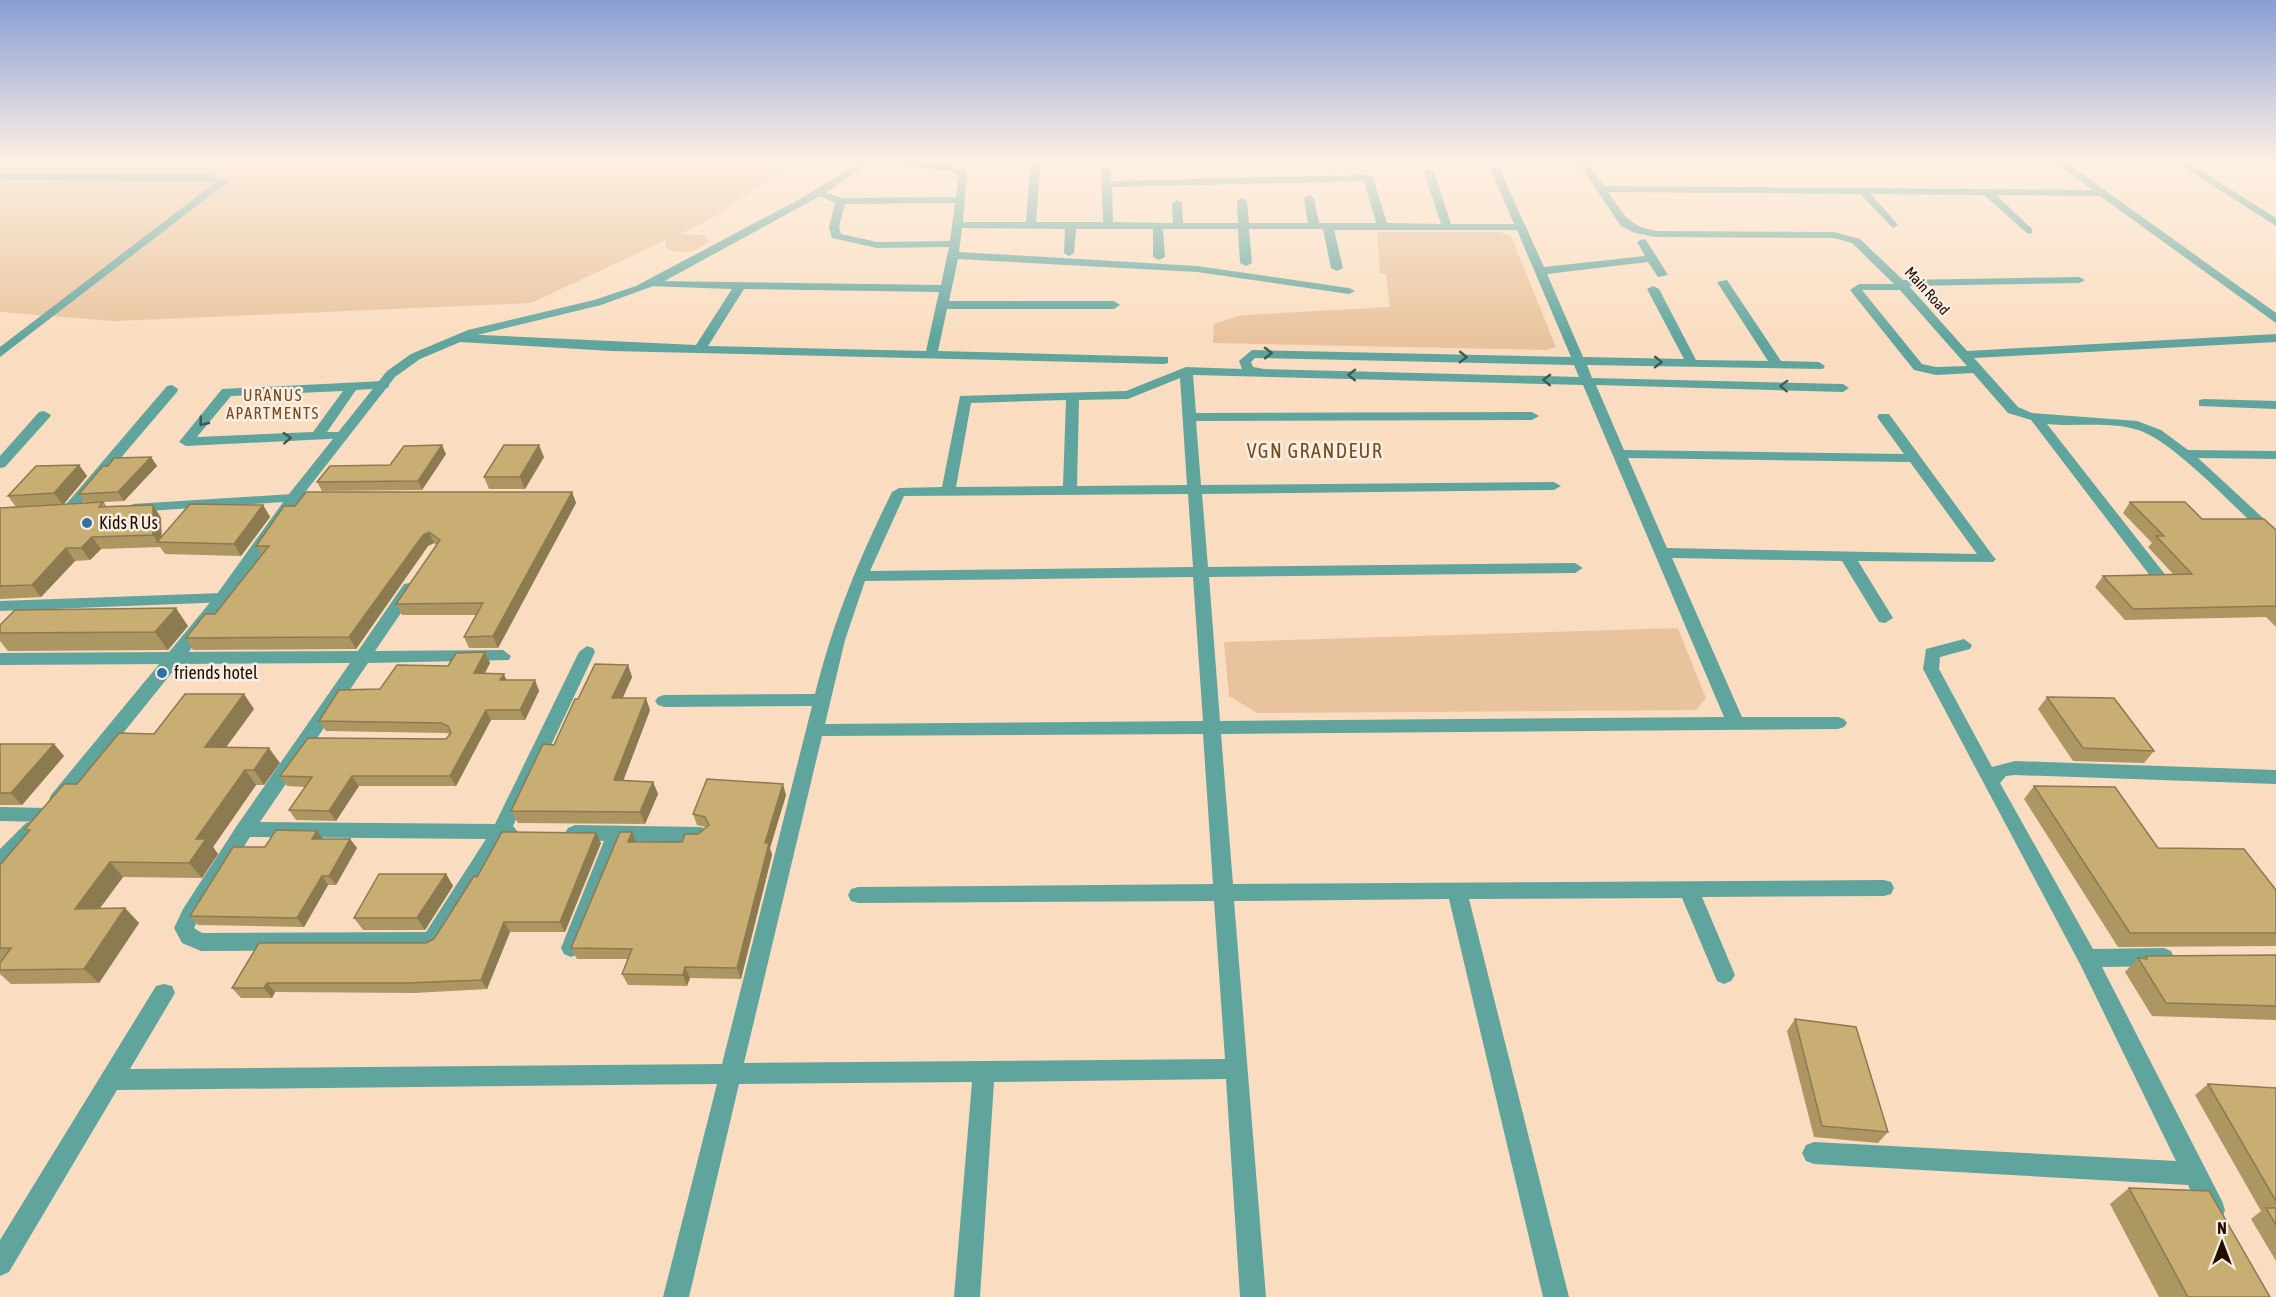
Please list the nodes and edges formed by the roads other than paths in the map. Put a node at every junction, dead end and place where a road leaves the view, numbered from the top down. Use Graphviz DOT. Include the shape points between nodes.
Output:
graph roads {
  1 [pos="173,221"];
  2 [pos="768,221"];
  3 [pos="836,221"];
  4 [pos="956,221"];
  5 [pos="1031,221"];
  6 [pos="1108,221"];
  7 [pos="1178,221"];
  8 [pos="1244,221"];
  9 [pos="1313,221"];
  10 [pos="1380,221"];
  11 [pos="1445,221"];
  12 [pos="1518,221"];
  13 [pos="1623,221"];
  14 [pos="1889,221"];
  15 [pos="2017,221"];
  16 [pos="2139,221"];
  17 [pos="955,225"];
  18 [pos="1031,225"];
  19 [pos="1071,225"];
  20 [pos="1108,225"];
  21 [pos="1893,225"];
  22 [pos="1158,226"];
  23 [pos="1178,226"];
  24 [pos="1244,226"];
  25 [pos="1314,226"];
  26 [pos="1328,226"];
  27 [pos="1382,226"];
  28 [pos="1447,227"];
  29 [pos="1521,227"];
  30 [pos="2028,231"];
  31 [pos="1642,242"];
  32 [pos="953,249"];
  33 [pos="1069,253"];
  34 [pos="1158,257"];
  35 [pos="1652,258"];
  36 [pos="1246,263"];
  37 [pos="1337,268"];
  38 [pos="1540,271"];
  39 [pos="1662,275"];
  40 [pos="2079,280"];
  41 [pos="1723,282"];
  42 [pos="652,284"];
  43 [pos="1902,285"];
  44 [pos="740,286"];
  45 [pos="946,289"];
  46 [pos="1653,289"];
  47 [pos="1349,291"];
  48 [pos="942,305"];
  49 [pos="1114,305"];
  50 [pos="2276,319"];
  51 [pos="460,338"];
  52 [pos="2276,338"];
  53 [pos="700,349"];
  54 [pos="0,353"];
  55 [pos="931,355"];
  56 [pos="1965,355"];
  57 [pos="1164,360"];
  58 [pos="1578,360"];
  59 [pos="1692,363"];
  60 [pos="1777,365"];
  61 [pos="1819,366"];
  62 [pos="1976,369"];
  63 [pos="1186,371"];
  64 [pos="1270,373"];
  65 [pos="1587,381"];
  66 [pos="383,385"];
  67 [pos="352,387"];
  68 [pos="1843,387"];
  69 [pos="172,389"];
  70 [pos="1073,398"];
  71 [pos="2204,403"];
  72 [pos="2276,405"];
  73 [pos="44,415"];
  74 [pos="1532,416"];
  75 [pos="1190,417"];
  76 [pos="1884,417"];
  77 [pos="2035,417"];
  78 [pos="343,435"];
  79 [pos="317,436"];
  80 [pos="1618,453"];
  81 [pos="2185,454"];
  82 [pos="2276,455"];
  83 [pos="1914,458"];
  84 [pos="0,464"];
  85 [pos="1554,486"];
  86 [pos="1195,488"];
  87 [pos="1070,490"];
  88 [pos="948,491"];
  89 [pos="294,497"];
  90 [pos="318,497"];
  91 [pos="114,509"];
  92 [pos="91,510"];
  93 [pos="67,512"];
  94 [pos="48,513"];
  95 [pos="2276,538"];
  96 [pos="1662,553"];
  97 [pos="1847,556"];
  98 [pos="1575,568"];
  99 [pos="422,570"];
  100 [pos="1201,572"];
  101 [pos="859,576"];
  102 [pos="2159,577"];
  103 [pos="223,598"];
  104 [pos="0,606"];
  105 [pos="1885,618"];
  106 [pos="1964,645"];
  107 [pos="587,652"];
  108 [pos="503,656"];
  109 [pos="0,659"];
  110 [pos="172,659"];
  111 [pos="362,659"];
  112 [pos="823,700"];
  113 [pos="664,701"];
  114 [pos="1838,723"];
  115 [pos="1736,724"];
  116 [pos="1212,727"];
  117 [pos="816,730"];
  118 [pos="307,739"];
  119 [pos="330,739"];
  120 [pos="2276,777"];
  121 [pos="1991,783"];
  122 [pos="0,814"];
  123 [pos="46,815"];
  124 [pos="244,829"];
  125 [pos="501,832"];
  126 [pos="524,833"];
  127 [pos="558,833"];
  128 [pos="616,834"];
  129 [pos="701,835"];
  130 [pos="0,862"];
  131 [pos="1884,888"];
  132 [pos="1689,889"];
  133 [pos="1457,890"];
  134 [pos="1223,892"];
  135 [pos="858,895"];
  136 [pos="571,948"];
  137 [pos="2190,957"];
  138 [pos="2087,958"];
  139 [pos="1724,975"];
  140 [pos="164,993"];
  141 [pos="1237,1069"];
  142 [pos="984,1071"];
  143 [pos="731,1074"];
  144 [pos="111,1080"];
  145 [pos="1814,1153"];
  146 [pos="2195,1174"];
  147 [pos="2225,1236"];
  148 [pos="0,1263"];
  149 [pos="676,1297"];
  150 [pos="967,1297"];
  151 [pos="1253,1297"];
  152 [pos="1556,1297"];
  1 -- 54 [label="street"];
  2 -- 42 [label="street"];
  3 -- 32 [label="street" via="836,236 844,240"];
  4 -- 17 [label="street"];
  5 -- 18 [label="street"];
  6 -- 20 [label="street"];
  7 -- 23 [label="street"];
  8 -- 24 [label="street"];
  9 -- 25 [label="street"];
  10 -- 27 [label="street"];
  11 -- 28 [label="street"];
  12 -- 29 [label="street"];
  13 -- 43 [label="street, Main Road" via="1639,231 1656,234 1850,238"];
  14 -- 21 [label="street"];
  15 -- 30 [label="street"];
  16 -- 50 [label="street"];
  17 -- 18 [label="street"];
  17 -- 32 [label="street"];
  18 -- 19 [label="street"];
  19 -- 20 [label="street"];
  19 -- 33 [label="street"];
  20 -- 22 [label="street"];
  22 -- 23 [label="street"];
  22 -- 34 [label="street"];
  23 -- 24 [label="street"];
  24 -- 25 [label="street"];
  24 -- 36 [label="street"];
  25 -- 26 [label="street"];
  26 -- 27 [label="street"];
  26 -- 37 [label="street"];
  27 -- 28 [label="street"];
  28 -- 29 [label="street"];
  29 -- 38 [label="street"];
  31 -- 35 [label="street"];
  32 -- 45 [label="street"];
  32 -- 47 [label="street" via="1197,269"];
  35 -- 38 [label="street"];
  35 -- 39 [label="street"];
  38 -- 58 [label="street"];
  40 -- 43 [label="street"];
  41 -- 60 [label="street"];
  42 -- 44 [label="street"];
  42 -- 51 [label="street" via="602,302"];
  43 -- 56 [label="street, Main Road"];
  43 -- 62 [label="street" via="1856,290 1918,367 1936,371"];
  44 -- 45 [label="street"];
  44 -- 53 [label="street"];
  45 -- 48 [label="street"];
  46 -- 59 [label="street"];
  48 -- 49 [label="street"];
  48 -- 55 [label="street"];
  51 -- 53 [label="street"];
  51 -- 66 [label="street" via="418,353"];
  52 -- 56 [label="street"];
  53 -- 55 [label="street"];
  55 -- 57 [label="street"];
  56 -- 62 [label="street, Main Road"];
  58 -- 59 [label="street, one-way"];
  64 -- 58 [label="street, one-way" via="1248,369 1245,361 1260,352"];
  58 -- 65 [label="street"];
  59 -- 60 [label="street"];
  60 -- 61 [label="street"];
  62 -- 77 [label="street, Main Road" via="2013,411"];
  63 -- 64 [label="street"];
  63 -- 70 [label="street" via="1128,395"];
  63 -- 75 [label="street"];
  65 -- 64 [label="street, one-way"];
  68 -- 65 [label="street, one-way"];
  65 -- 80 [label="street"];
  66 -- 67 [label="street"];
  66 -- 78 [label="street"];
  67 -- 79 [label="street"];
  67 -- 79 [label="street, one-way" via="226,392 186,442"];
  69 -- 93 [label="street"];
  70 -- 87 [label="street"];
  70 -- 88 [label="street" via="965,399"];
  71 -- 72 [label="street"];
  73 -- 84 [label="street"];
  74 -- 75 [label="street"];
  75 -- 86 [label="street"];
  76 -- 83 [label="street"];
  77 -- 81 [label="street" via="2137,425 2158,433"];
  77 -- 102 [label="street"];
  78 -- 79 [label="street"];
  78 -- 89 [label="street"];
  80 -- 83 [label="street"];
  80 -- 96 [label="street"];
  81 -- 82 [label="street"];
  81 -- 95 [label="street"];
  83 -- 97 [label="street" via="1988,559"];
  85 -- 86 [label="street"];
  86 -- 87 [label="street"];
  86 -- 100 [label="street"];
  87 -- 88 [label="street"];
  88 -- 101 [label="street" via="899,492"];
  89 -- 90 [label="street"];
  89 -- 91 [label="street"];
  89 -- 103 [label="street"];
  92 -- 93 [label="street"];
  93 -- 94 [label="street"];
  96 -- 97 [label="street"];
  96 -- 115 [label="street"];
  97 -- 105 [label="street"];
  98 -- 100 [label="street"];
  99 -- 111 [label="street"];
  100 -- 101 [label="street"];
  100 -- 116 [label="street"];
  101 -- 112 [label="street"];
  103 -- 104 [label="street"];
  103 -- 110 [label="street"];
  106 -- 121 [label="street" via="1932,653 1931,669"];
  107 -- 125 [label="street"];
  108 -- 111 [label="street"];
  109 -- 110 [label="street"];
  110 -- 111 [label="street"];
  110 -- 123 [label="street"];
  111 -- 118 [label="street"];
  112 -- 113 [label="street"];
  112 -- 117 [label="street"];
  114 -- 115 [label="street"];
  115 -- 116 [label="street"];
  116 -- 117 [label="street"];
  116 -- 134 [label="street"];
  117 -- 143 [label="street"];
  118 -- 119 [label="street"];
  118 -- 124 [label="street"];
  120 -- 121 [label="street" via="2014,768 2000,770"];
  121 -- 138 [label="street"];
  122 -- 123 [label="street"];
  123 -- 130 [label="street"];
  124 -- 125 [label="street"];
  124 -- 125 [label="street" via="190,915 184,928 189,937 201,942 432,941"];
  125 -- 126 [label="street"];
  127 -- 128 [label="street"];
  128 -- 129 [label="street"];
  128 -- 136 [label="street"];
  131 -- 132 [label="street"];
  132 -- 133 [label="street"];
  132 -- 139 [label="street"];
  133 -- 134 [label="street"];
  133 -- 152 [label="street"];
  134 -- 135 [label="street"];
  134 -- 141 [label="street"];
  137 -- 138 [label="street"];
  138 -- 146 [label="street"];
  140 -- 144 [label="street"];
  141 -- 142 [label="street"];
  141 -- 151 [label="street"];
  142 -- 143 [label="street"];
  142 -- 150 [label="street"];
  143 -- 144 [label="street"];
  143 -- 149 [label="street"];
  144 -- 148 [label="street"];
  145 -- 146 [label="street"];
  146 -- 147 [label="street"];
}
